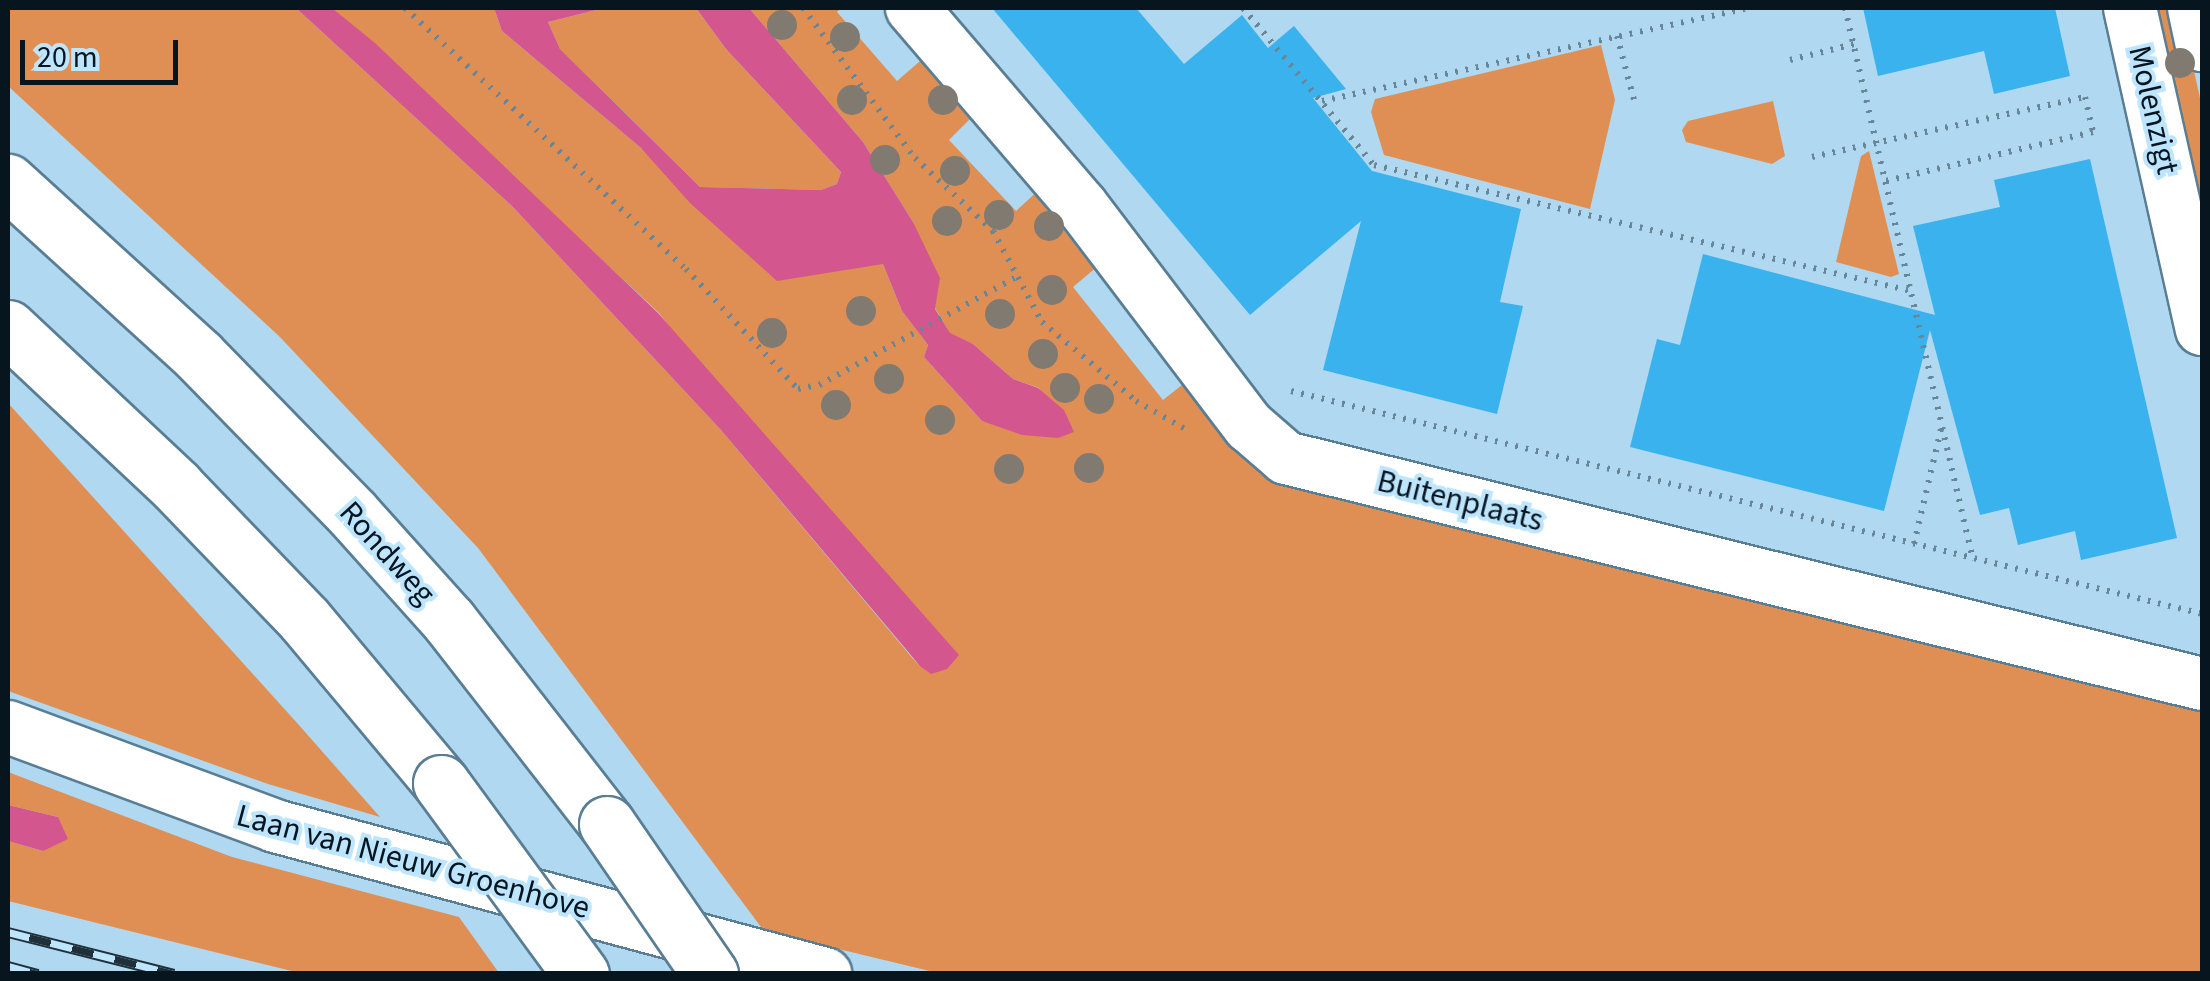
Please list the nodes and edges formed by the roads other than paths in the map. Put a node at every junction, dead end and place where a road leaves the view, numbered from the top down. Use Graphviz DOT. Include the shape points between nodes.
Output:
graph roads {
  1 [pos="912,8"];
  2 [pos="2130,8"];
  3 [pos="2194,8"];
  4 [pos="2202,44"];
  5 [pos="8,182"];
  6 [pos="8,328"];
  7 [pos="2202,329"];
  8 [pos="2202,684"];
  9 [pos="8,728"];
  10 [pos="581,974"];
  11 [pos="710,974"];
  12 [pos="825,974"];
  1 -- 8 [label="street, Buitenplaats" via="1025,136 1232,403 1286,458"];
  2 -- 7 [label="street, Molenzigt"];
  3 -- 4 [label="street, Molenzigt"];
  5 -- 11 [label="highway, Rondweg, bridge" via="198,355 449,621 607,824"];
  6 -- 10 [label="highway, bridge" via="253,566 441,783"];
  9 -- 12 [label="street, Laan van Nieuw Groenhove" via="275,826"];
}
